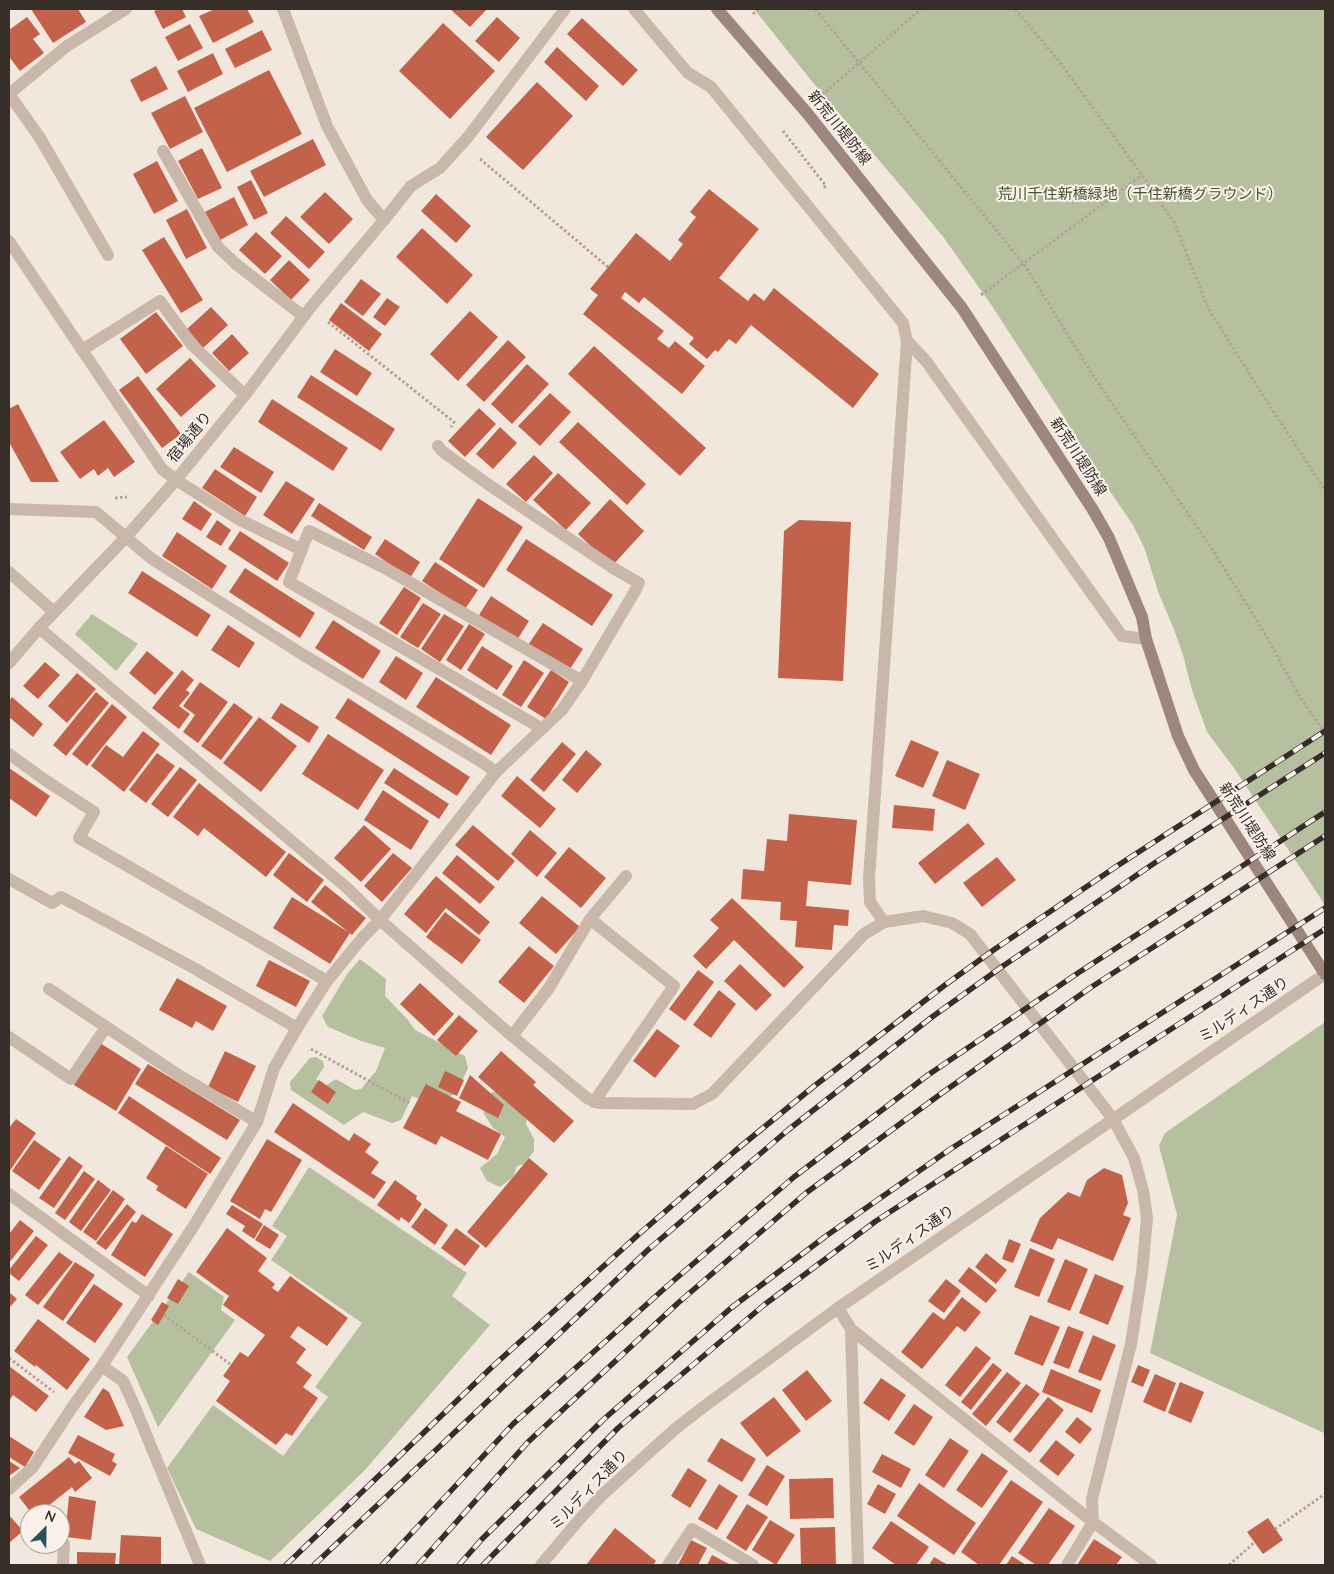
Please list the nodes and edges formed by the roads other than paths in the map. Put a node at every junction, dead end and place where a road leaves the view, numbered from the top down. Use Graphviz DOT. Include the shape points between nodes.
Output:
graph roads {
  1 [pos="126,9"];
  2 [pos="282,9"];
  3 [pos="564,9"];
  4 [pos="634,9"];
  5 [pos="717,9"];
  6 [pos="9,94"];
  7 [pos="163,151"];
  8 [pos="384,220"];
  9 [pos="9,241"];
  10 [pos="108,254"];
  11 [pos="306,312"];
  12 [pos="907,341"];
  13 [pos="82,350"];
  14 [pos="245,395"];
  15 [pos="438,446"];
  16 [pos="176,480"];
  17 [pos="9,509"];
  18 [pos="126,536"];
  19 [pos="302,550"];
  20 [pos="9,572"];
  21 [pos="54,612"];
  22 [pos="39,628"];
  23 [pos="1146,639"];
  24 [pos="9,663"];
  25 [pos="582,681"];
  26 [pos="541,728"];
  27 [pos="9,754"];
  28 [pos="496,772"];
  29 [pos="626,876"];
  30 [pos="9,879"];
  31 [pos="590,919"];
  32 [pos="380,920"];
  33 [pos="884,922"];
  34 [pos="1325,974"];
  35 [pos="327,981"];
  36 [pos="49,989"];
  37 [pos="106,1027"];
  38 [pos="294,1033"];
  39 [pos="512,1036"];
  40 [pos="9,1037"];
  41 [pos="594,1102"];
  42 [pos="1113,1119"];
  43 [pos="257,1122"];
  44 [pos="9,1194"];
  45 [pos="149,1296"];
  46 [pos="838,1308"];
  47 [pos="851,1329"];
  48 [pos="102,1366"];
  49 [pos="9,1489"];
  50 [pos="1093,1522"];
  51 [pos="545,1564"];
  52 [pos="200,1565"];
  53 [pos="668,1565"];
  54 [pos="753,1565"];
  55 [pos="858,1565"];
  56 [pos="1067,1565"];
  57 [pos="1151,1565"];
  1 -- 6 [label="street" via="67,46"];
  2 -- 8 [label="street" via="327,126 367,200"];
  3 -- 8 [label="street, 宿場通り" via="462,144 440,168 412,186"];
  4 -- 12 [label="street" via="688,72 711,87 903,323"];
  5 -- 23 [label="main road, 新荒川堤防線" via="807,113 962,308 1109,538 1142,617"];
  6 -- 10 [label="street" via="40,138"];
  7 -- 11 [label="street" via="218,247 236,264"];
  8 -- 11 [label="street, 宿場通り"];
  9 -- 13 [label="street"];
  11 -- 14 [label="street, 宿場通り"];
  12 -- 23 [label="street" via="926,361 1122,636"];
  12 -- 33 [label="street" via="869,878 870,902"];
  13 -- 14 [label="street" via="160,302 192,345"];
  13 -- 16 [label="street" via="162,469"];
  14 -- 16 [label="street, 宿場通り"];
  15 -- 25 [label="street" via="489,486 639,582"];
  16 -- 18 [label="street, 宿場通り"];
  16 -- 19 [label="street" via="238,519"];
  17 -- 18 [label="street" via="96,512"];
  18 -- 21 [label="street, 宿場通り"];
  18 -- 28 [label="street" via="152,559"];
  19 -- 25 [label="street" via="309,531 383,567"];
  19 -- 26 [label="street" via="289,582"];
  20 -- 21 [label="street"];
  21 -- 22 [label="street, 宿場通り"];
  22 -- 24 [label="street, 宿場通り"];
  22 -- 32 [label="street" via="346,887"];
  23 -- 34 [label="main road, 新荒川堤防線" via="1178,736 1194,770"];
  25 -- 26 [label="street" via="562,710"];
  26 -- 28 [label="street"];
  27 -- 35 [label="street" via="94,812 79,838"];
  28 -- 32 [label="street"];
  29 -- 31 [label="street"];
  30 -- 38 [label="street" via="52,903 61,897 192,967"];
  31 -- 39 [label="street" via="549,988"];
  31 -- 41 [label="street" via="674,986"];
  32 -- 35 [label="street"];
  32 -- 39 [label="street"];
  33 -- 41 [label="street" via="864,934 712,1094 693,1104"];
  33 -- 42 [label="street" via="923,916 952,924 970,934"];
  34 -- 42 [label="street, ミルディス通り"];
  35 -- 38 [label="street"];
  36 -- 37 [label="street"];
  37 -- 40 [label="street" via="71,1079"];
  37 -- 43 [label="street"];
  38 -- 43 [label="street" via="274,1068"];
  39 -- 41 [label="street"];
  42 -- 46 [label="street, ミルディス通り"];
  42 -- 50 [label="street" via="1134,1158 1147,1218 1131,1344 1092,1499"];
  43 -- 45 [label="street"];
  44 -- 45 [label="street"];
  45 -- 48 [label="street"];
  46 -- 47 [label="street"];
  46 -- 51 [label="street, ミルディス通り" via="675,1429 601,1496"];
  47 -- 50 [label="street"];
  47 -- 55 [label="street"];
  48 -- 49 [label="street" via="33,1467"];
  48 -- 52 [label="street" via="123,1381"];
  50 -- 56 [label="street"];
  50 -- 57 [label="street"];
  53 -- 54 [label="street" via="692,1529"];
}
